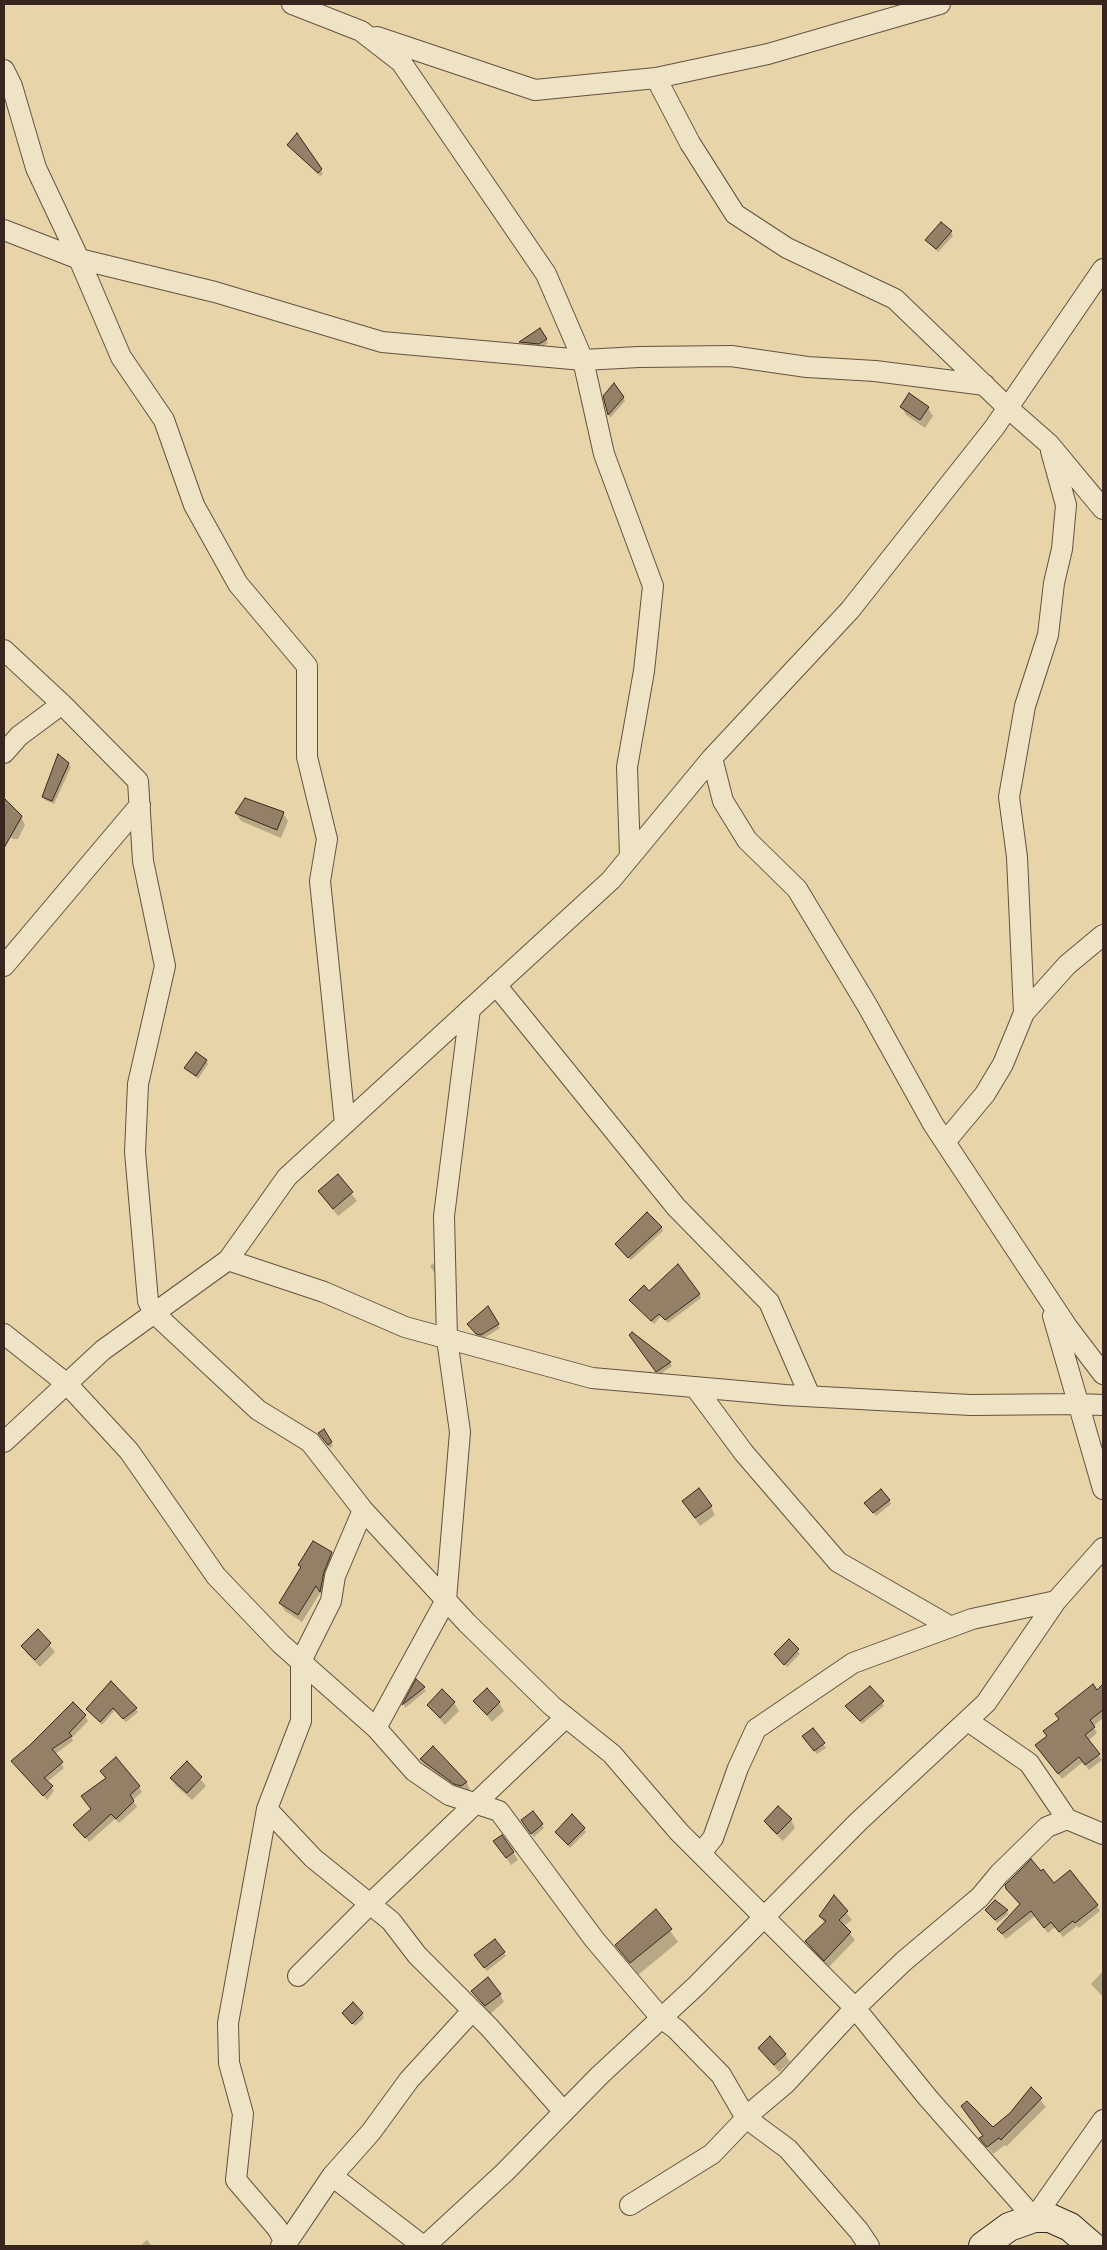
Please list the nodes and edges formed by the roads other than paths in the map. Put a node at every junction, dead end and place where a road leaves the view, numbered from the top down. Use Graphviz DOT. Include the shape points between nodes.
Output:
graph roads {
  1 [pos="292,4"];
  2 [pos="940,4"];
  3 [pos="361,31"];
  4 [pos="4,70"];
  5 [pos="656,78"];
  6 [pos="4,230"];
  7 [pos="79,259"];
  8 [pos="1103,269"];
  9 [pos="583,360"];
  10 [pos="985,385"];
  11 [pos="1008,408"];
  12 [pos="1049,444"];
  13 [pos="1103,509"];
  14 [pos="4,650"];
  15 [pos="62,704"];
  16 [pos="4,753"];
  17 [pos="712,758"];
  18 [pos="140,805"];
  19 [pos="630,856"];
  20 [pos="1103,935"];
  21 [pos="4,966"];
  22 [pos="496,986"];
  23 [pos="470,1009"];
  24 [pos="1024,1013"];
  25 [pos="345,1124"];
  26 [pos="945,1142"];
  27 [pos="228,1260"];
  28 [pos="1048,1297"];
  29 [pos="154,1313"];
  30 [pos="4,1334"];
  31 [pos="448,1339"];
  32 [pos="1103,1374"];
  33 [pos="67,1384"];
  34 [pos="695,1387"];
  35 [pos="810,1396"];
  36 [pos="1078,1404"];
  37 [pos="1103,1405"];
  38 [pos="4,1442"];
  39 [pos="1103,1489"];
  40 [pos="363,1510"];
  41 [pos="1103,1548"];
  42 [pos="446,1600"];
  43 [pos="1056,1602"];
  44 [pos="951,1627"];
  45 [pos="300,1661"];
  46 [pos="566,1717"];
  47 [pos="968,1721"];
  48 [pos="376,1728"];
  49 [pos="475,1803"];
  50 [pos="267,1808"];
  51 [pos="1067,1819"];
  52 [pos="1103,1834"];
  53 [pos="700,1854"];
  54 [pos="370,1904"];
  55 [pos="763,1916"];
  56 [pos="298,1976"];
  57 [pos="855,2008"];
  58 [pos="472,2011"];
  59 [pos="661,2018"];
  60 [pos="564,2112"];
  61 [pos="746,2118"];
  62 [pos="1103,2120"];
  63 [pos="332,2176"];
  64 [pos="630,2205"];
  65 [pos="1034,2218"];
  66 [pos="285,2245"];
  67 [pos="424,2246"];
  68 [pos="869,2246"];
  69 [pos="983,2246"];
  70 [pos="1092,2246"];
  1 -- 3 [label="street"];
  2 -- 5 [label="street" via="768,54"];
  3 -- 5 [label="street" via="535,90"];
  3 -- 9 [label="street" via="401,62 546,274"];
  4 -- 7 [label="street" via="12,86 36,168"];
  5 -- 10 [label="street" via="690,143 735,214 786,248 895,299"];
  6 -- 7 [label="street"];
  7 -- 9 [label="street" via="215,292 382,342"];
  7 -- 25 [label="street" via="121,357 164,420 198,513 238,584 307,666 307,757 327,839 320,881"];
  8 -- 11 [label="street"];
  9 -- 10 [label="street" via="731,356"];
  9 -- 19 [label="street" via="604,454 653,586 644,671 627,767"];
  10 -- 11 [label="street"];
  11 -- 12 [label="street"];
  11 -- 17 [label="street" via="850,610"];
  12 -- 13 [label="street"];
  12 -- 24 [label="street" via="1066,505 1062,550 1054,583 1048,635 1025,706 1009,797 1017,857"];
  14 -- 15 [label="street"];
  15 -- 16 [label="street" via="19,736"];
  15 -- 18 [label="street" via="138,781"];
  17 -- 19 [label="street"];
  17 -- 26 [label="street" via="723,801 747,840 797,889"];
  18 -- 21 [label="street"];
  18 -- 29 [label="street" via="143,862 165,966 138,1084 135,1152 148,1301"];
  19 -- 22 [label="street" via="610,880"];
  20 -- 24 [label="street" via="1067,965"];
  22 -- 23 [label="street"];
  22 -- 35 [label="street" via="676,1207 769,1302"];
  23 -- 25 [label="street"];
  23 -- 31 [label="street" via="444,1216"];
  24 -- 26 [label="street" via="1003,1064 985,1094"];
  25 -- 27 [label="street" via="287,1177"];
  26 -- 28 [label="street"];
  27 -- 29 [label="street"];
  27 -- 31 [label="street" via="324,1292 404,1327"];
  28 -- 32 [label="street"];
  28 -- 36 [label="street"];
  29 -- 33 [label="street" via="103,1350"];
  29 -- 40 [label="street" via="258,1410 310,1442"];
  30 -- 33 [label="street"];
  31 -- 34 [label="street" via="592,1378"];
  31 -- 42 [label="street" via="460,1432"];
  33 -- 38 [label="street"];
  33 -- 45 [label="street" via="129,1451 216,1576"];
  34 -- 35 [label="street"];
  34 -- 44 [label="street" via="744,1453 838,1562"];
  35 -- 36 [label="street" via="971,1405"];
  36 -- 37 [label="street"];
  36 -- 39 [label="street"];
  40 -- 42 [label="street"];
  40 -- 45 [label="street" via="336,1576 330,1601"];
  41 -- 43 [label="street"];
  42 -- 46 [label="street"];
  42 -- 48 [label="street"];
  43 -- 44 [label="street" via="972,1619"];
  43 -- 47 [label="street" via="986,1703"];
  44 -- 53 [label="street" via="853,1663 756,1729 713,1838"];
  45 -- 48 [label="street"];
  45 -- 50 [label="street" via="300,1721"];
  46 -- 49 [label="street"];
  46 -- 53 [label="street" via="612,1754"];
  47 -- 51 [label="street" via="1029,1763"];
  47 -- 55 [label="street" via="858,1822"];
  48 -- 49 [label="street" via="414,1771 449,1795"];
  49 -- 54 [label="street"];
  49 -- 59 [label="street" via="499,1811 594,1939"];
  50 -- 54 [label="street" via="313,1858"];
  50 -- 66 [label="street" via="228,2022 229,2063 243,2114 236,2180 277,2228"];
  51 -- 52 [label="street"];
  51 -- 57 [label="street" via="1047,1827 980,1897 904,1961"];
  53 -- 55 [label="street"];
  54 -- 56 [label="street"];
  54 -- 58 [label="street" via="391,1921 418,1955"];
  55 -- 57 [label="street"];
  55 -- 59 [label="street"];
  57 -- 61 [label="street" via="786,2083"];
  57 -- 65 [label="street" via="928,2098"];
  58 -- 60 [label="street"];
  58 -- 63 [label="street" via="409,2080 371,2132"];
  59 -- 60 [label="street"];
  59 -- 61 [label="street" via="721,2075"];
  60 -- 67 [label="street" via="505,2172"];
  61 -- 64 [label="street" via="712,2154"];
  61 -- 68 [label="street" via="788,2149"];
  62 -- 65 [label="street"];
  63 -- 66 [label="street"];
  63 -- 67 [label="street"];
  65 -- 69 [label="street" via="1009,2227"];
  65 -- 70 [label="street" via="1050,2218 1070,2227"];
}
